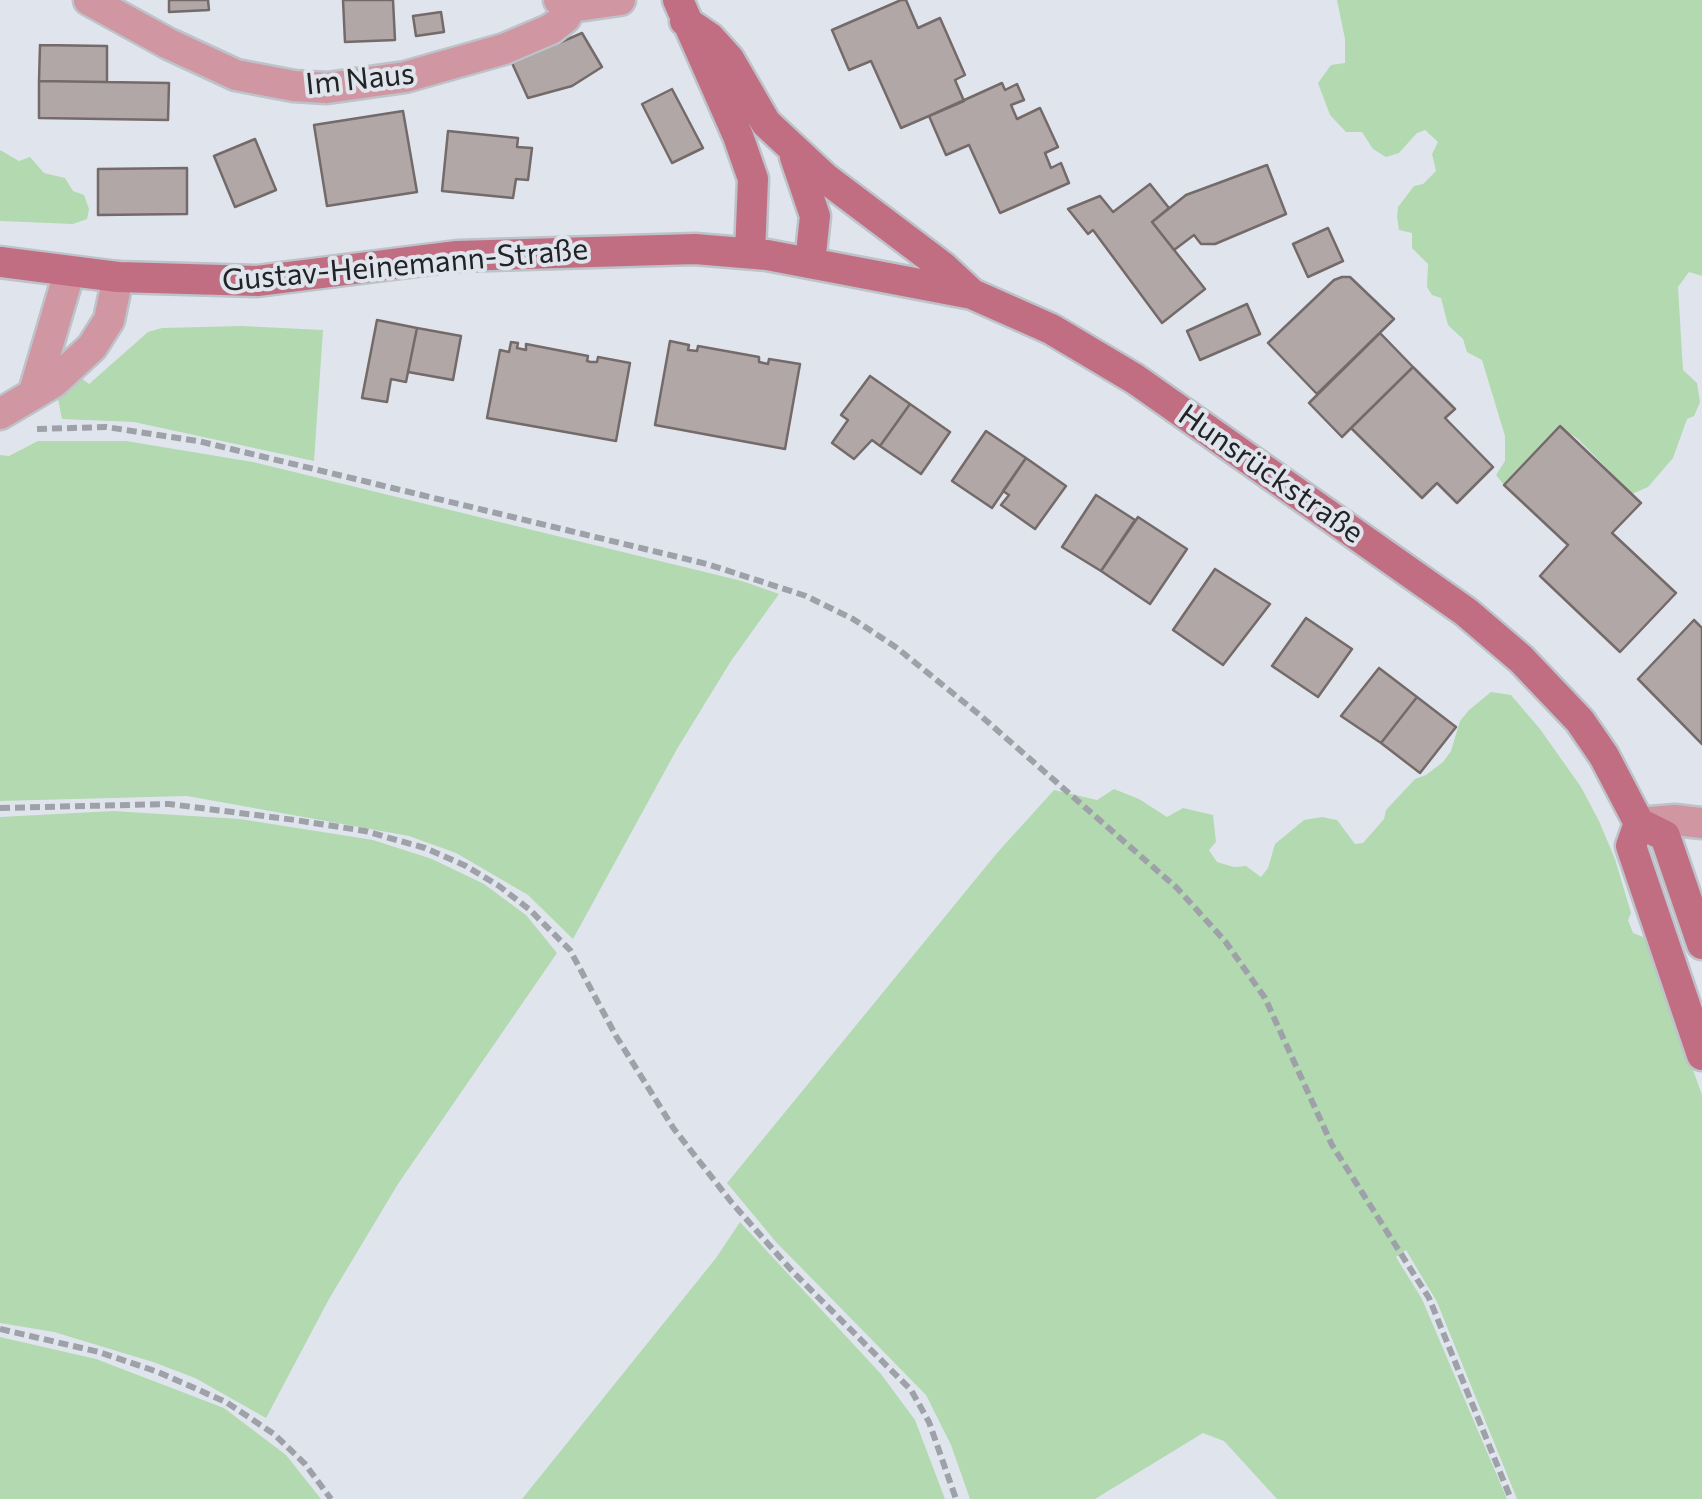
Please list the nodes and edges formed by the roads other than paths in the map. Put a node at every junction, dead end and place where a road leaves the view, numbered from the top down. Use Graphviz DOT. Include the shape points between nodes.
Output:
graph roads {
  1 [pos="90,0"];
  2 [pos="620,0"];
  3 [pos="565,4"];
  4 [pos="681,10"];
  5 [pos="790,145"];
  6 [pos="750,253"];
  7 [pos="0,262"];
  8 [pos="810,264"];
  9 [pos="70,274"];
  10 [pos="118,277"];
  11 [pos="972,294"];
  12 [pos="15,405"];
  13 [pos="1639,823"];
  14 [pos="1702,823"];
  15 [pos="1702,944"];
  16 [pos="1702,1055"];
  1 -- 3 [label="street, Im Naus" via="236,75 327,88 405,77 504,49 566,18"];
  2 -- 3 [label="street"];
  4 -- 5 [label="main road" via="729,59 766,123"];
  4 -- 6 [label="main road" via="753,179"];
  5 -- 8 [label="main road" via="815,216"];
  5 -- 11 [label="main road"];
  6 -- 8 [label="main road, Hunsrückstraße"];
  6 -- 10 [label="main road, Gustav-Heinemann-Straße" via="695,248 458,256 257,281"];
  7 -- 9 [label="main road, Gustav-Heinemann-Straße"];
  8 -- 11 [label="main road, Hunsrückstraße"];
  9 -- 10 [label="main road, Gustav-Heinemann-Straße"];
  9 -- 12 [label="street"];
  10 -- 12 [label="street" via="109,320 92,347 54,382"];
  11 -- 13 [label="main road, Hunsrückstraße" via="1051,329 1135,379 1466,612 1580,722"];
  13 -- 14 [label="street"];
  13 -- 15 [label="main road" via="1665,836"];
  13 -- 16 [label="main road" via="1631,846"];
}
